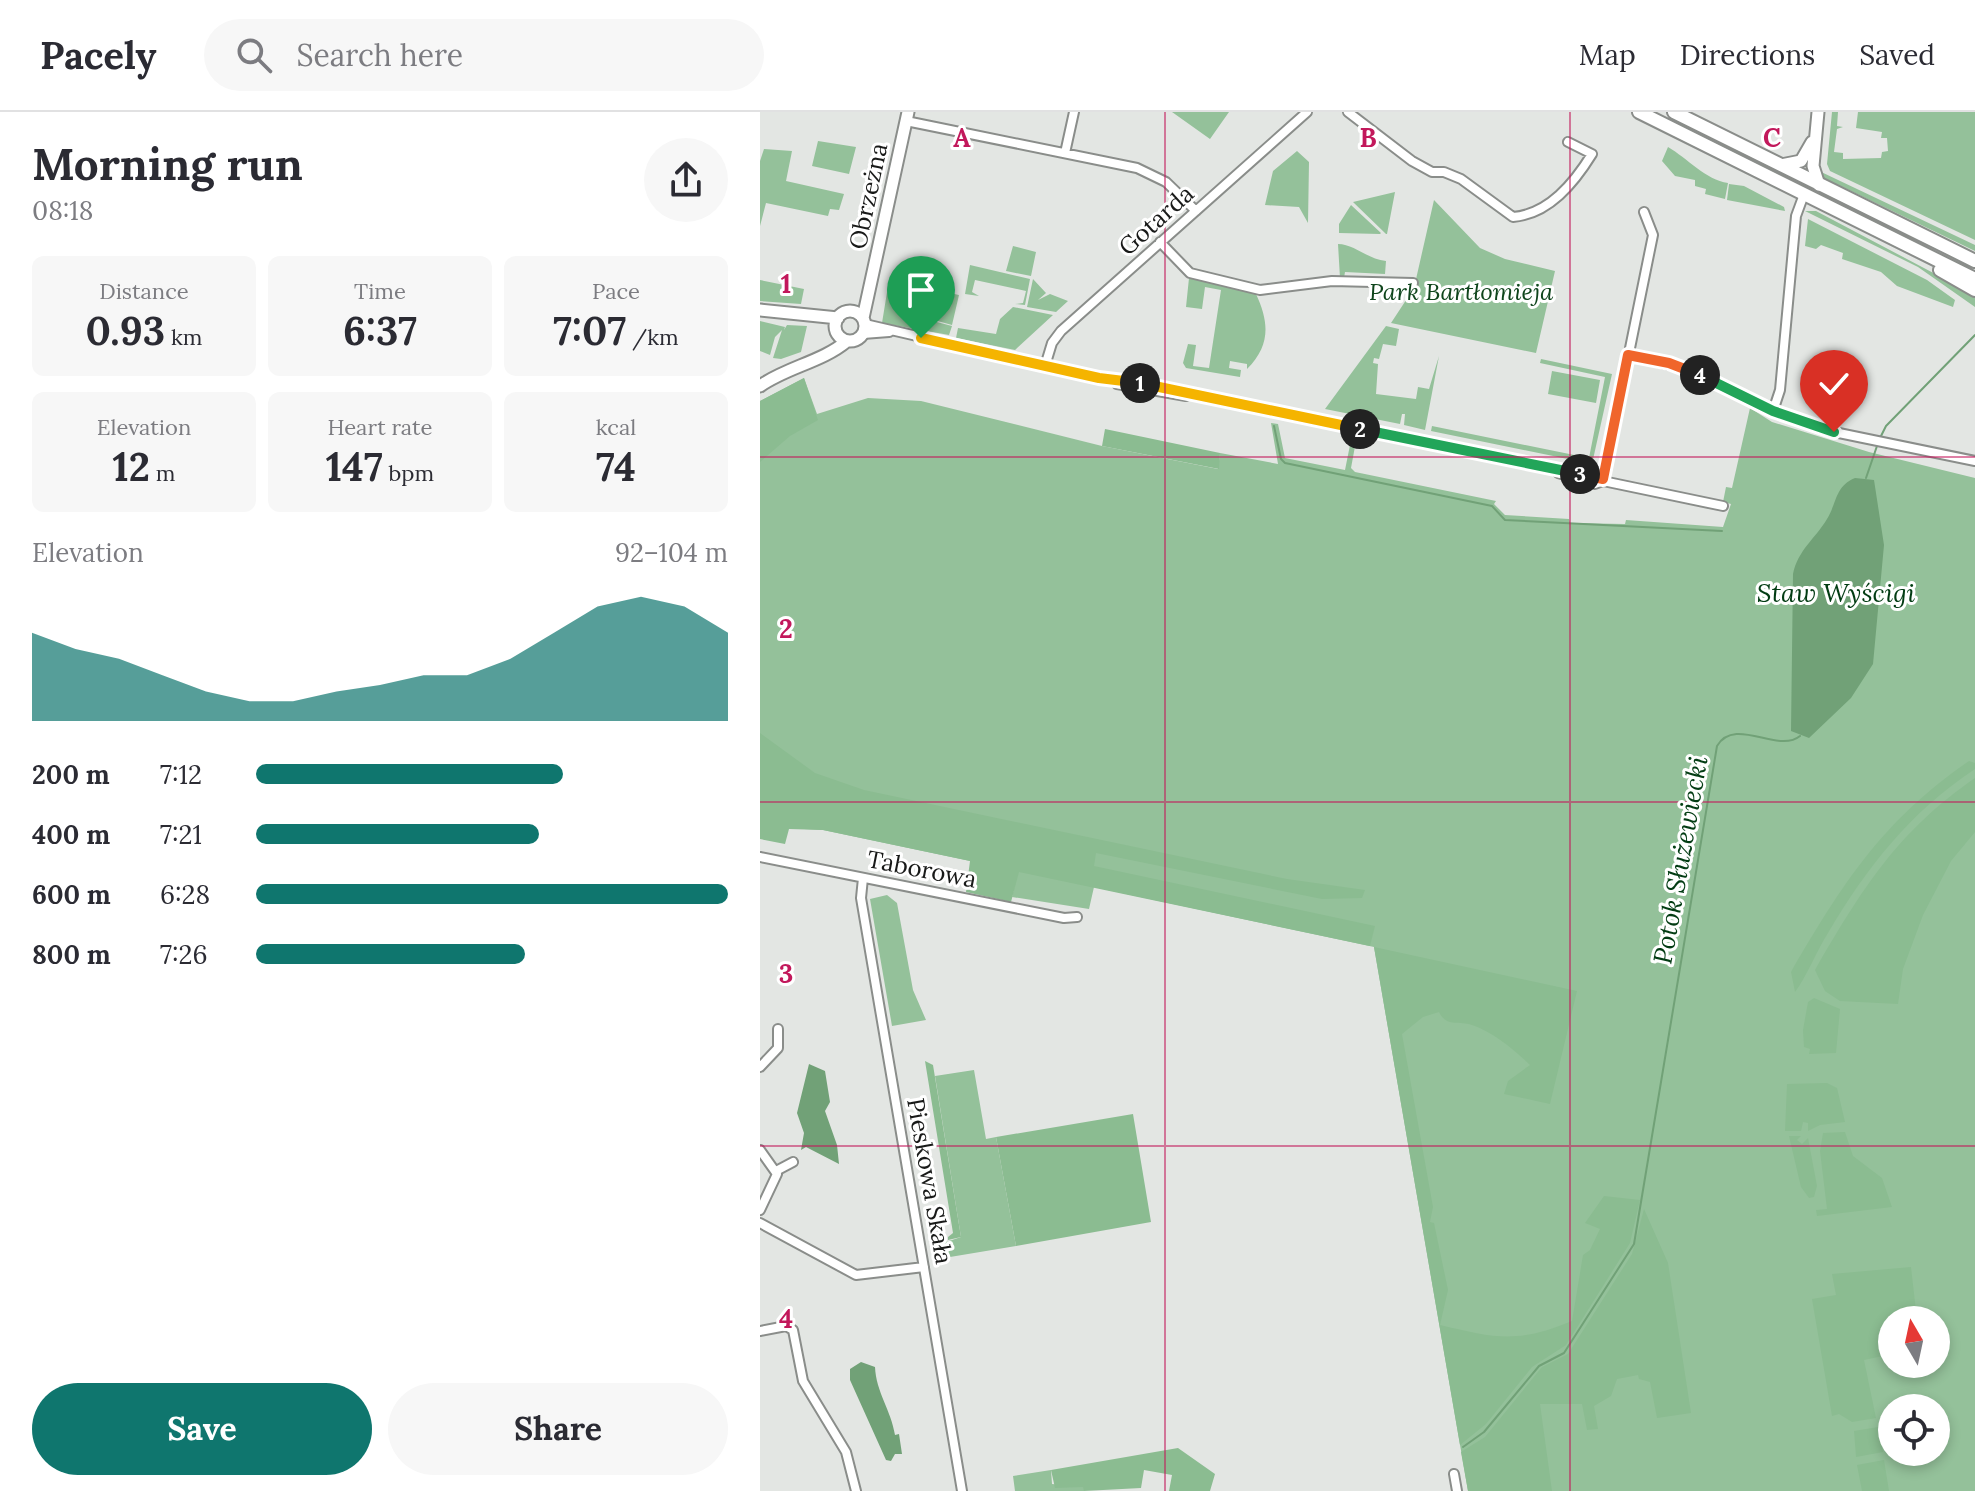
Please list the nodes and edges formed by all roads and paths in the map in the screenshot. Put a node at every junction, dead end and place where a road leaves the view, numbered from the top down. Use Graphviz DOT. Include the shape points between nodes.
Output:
graph roads {
  1 [pos="1074,112"];
  2 [pos="1307,112"];
  3 [pos="1348,112"];
  4 [pos="1639,112"];
  5 [pos="1674,112"];
  6 [pos="1818,112"];
  7 [pos="907,117"];
  8 [pos="1815,134"];
  9 [pos="1568,142"];
  10 [pos="1065,153"];
  11 [pos="1781,165"];
  12 [pos="1819,185"];
  13 [pos="1803,197"];
  14 [pos="1196,211"];
  15 [pos="1644,212"];
  16 [pos="1160,242"];
  17 [pos="1911,251"];
  18 [pos="1975,261"];
  19 [pos="1975,279"];
  20 [pos="1413,283"];
  21 [pos="1975,290"];
  22 [pos="760,310"];
  23 [pos="861,322"];
  24 [pos="839,330"];
  25 [pos="1628,355"];
  26 [pos="1045,366"];
  27 [pos="760,386"];
  28 [pos="1773,411"];
  29 [pos="1975,461"];
  30 [pos="1603,480"];
  31 [pos="1723,506"];
  32 [pos="760,857"];
  33 [pos="863,878"];
  34 [pos="1077,917"];
  35 [pos="778,1029"];
  36 [pos="760,1067"];
  37 [pos="760,1150"];
  38 [pos="793,1162"];
  39 [pos="776,1171"];
  40 [pos="760,1210"];
  41 [pos="760,1223"];
  42 [pos="924,1267"];
  43 [pos="760,1331"];
  44 [pos="1454,1474"];
  45 [pos="856,1491"];
  46 [pos="962,1491"];
  47 [pos="1457,1491"];
  1 -- 10 [label="street"];
  2 -- 14 [label="street, Gotarda"];
  3 -- 9 [label="street" via="1432,172 1444,172 1482,192 1507,215 1522,216 1565,193 1592,154"];
  4 -- 13 [label="main road"];
  5 -- 11 [label="main road"];
  6 -- 8 [label="street"];
  7 -- 10 [label="street"];
  7 -- 23 [label="street, Obrzeżna"];
  8 -- 11 [label="street" via="1801,161"];
  8 -- 12 [label="street" via="1813,166"];
  10 -- 14 [label="street" via="1149,172"];
  11 -- 12 [label="main road"];
  12 -- 18 [label="main road"];
  13 -- 17 [label="main road"];
  13 -- 28 [label="street" via="1796,216 1780,390"];
  14 -- 16 [label="street, Gotarda"];
  15 -- 25 [label="street" via="1653,235"];
  16 -- 20 [label="street" via="1190,273 1262,291 1332,281"];
  16 -- 26 [label="street, Gotarda" via="1057,335"];
  17 -- 19 [label="main road"];
  17 -- 21 [label="main road"];
  22 -- 24 [label="street" via="805,317"];
  23 -- 24 [label="street"];
  23 -- 24 [label="street"];
  23 -- 26 [label="street"];
  24 -- 27 [label="street" via="834,351"];
  25 -- 28 [label="street" via="1689,370"];
  25 -- 30 [label="street"];
  26 -- 30 [label="street" via="1551,470 1588,483"];
  28 -- 29 [label="street" via="1883,445"];
  30 -- 31 [label="street"];
  32 -- 33 [label="street, Taborowa"];
  33 -- 34 [label="street, Taborowa"];
  33 -- 42 [label="street, Pieskowa Skała" via="861,898"];
  35 -- 36 [label="street" via="780,1044"];
  37 -- 39 [label="street"];
  38 -- 39 [label="street"];
  39 -- 40 [label="street"];
  41 -- 42 [label="street" via="856,1275"];
  42 -- 46 [label="street, Pieskowa Skała"];
  43 -- 45 [label="street" via="786,1326 794,1332 803,1381 846,1452"];
  44 -- 47 [label="street"];
}
